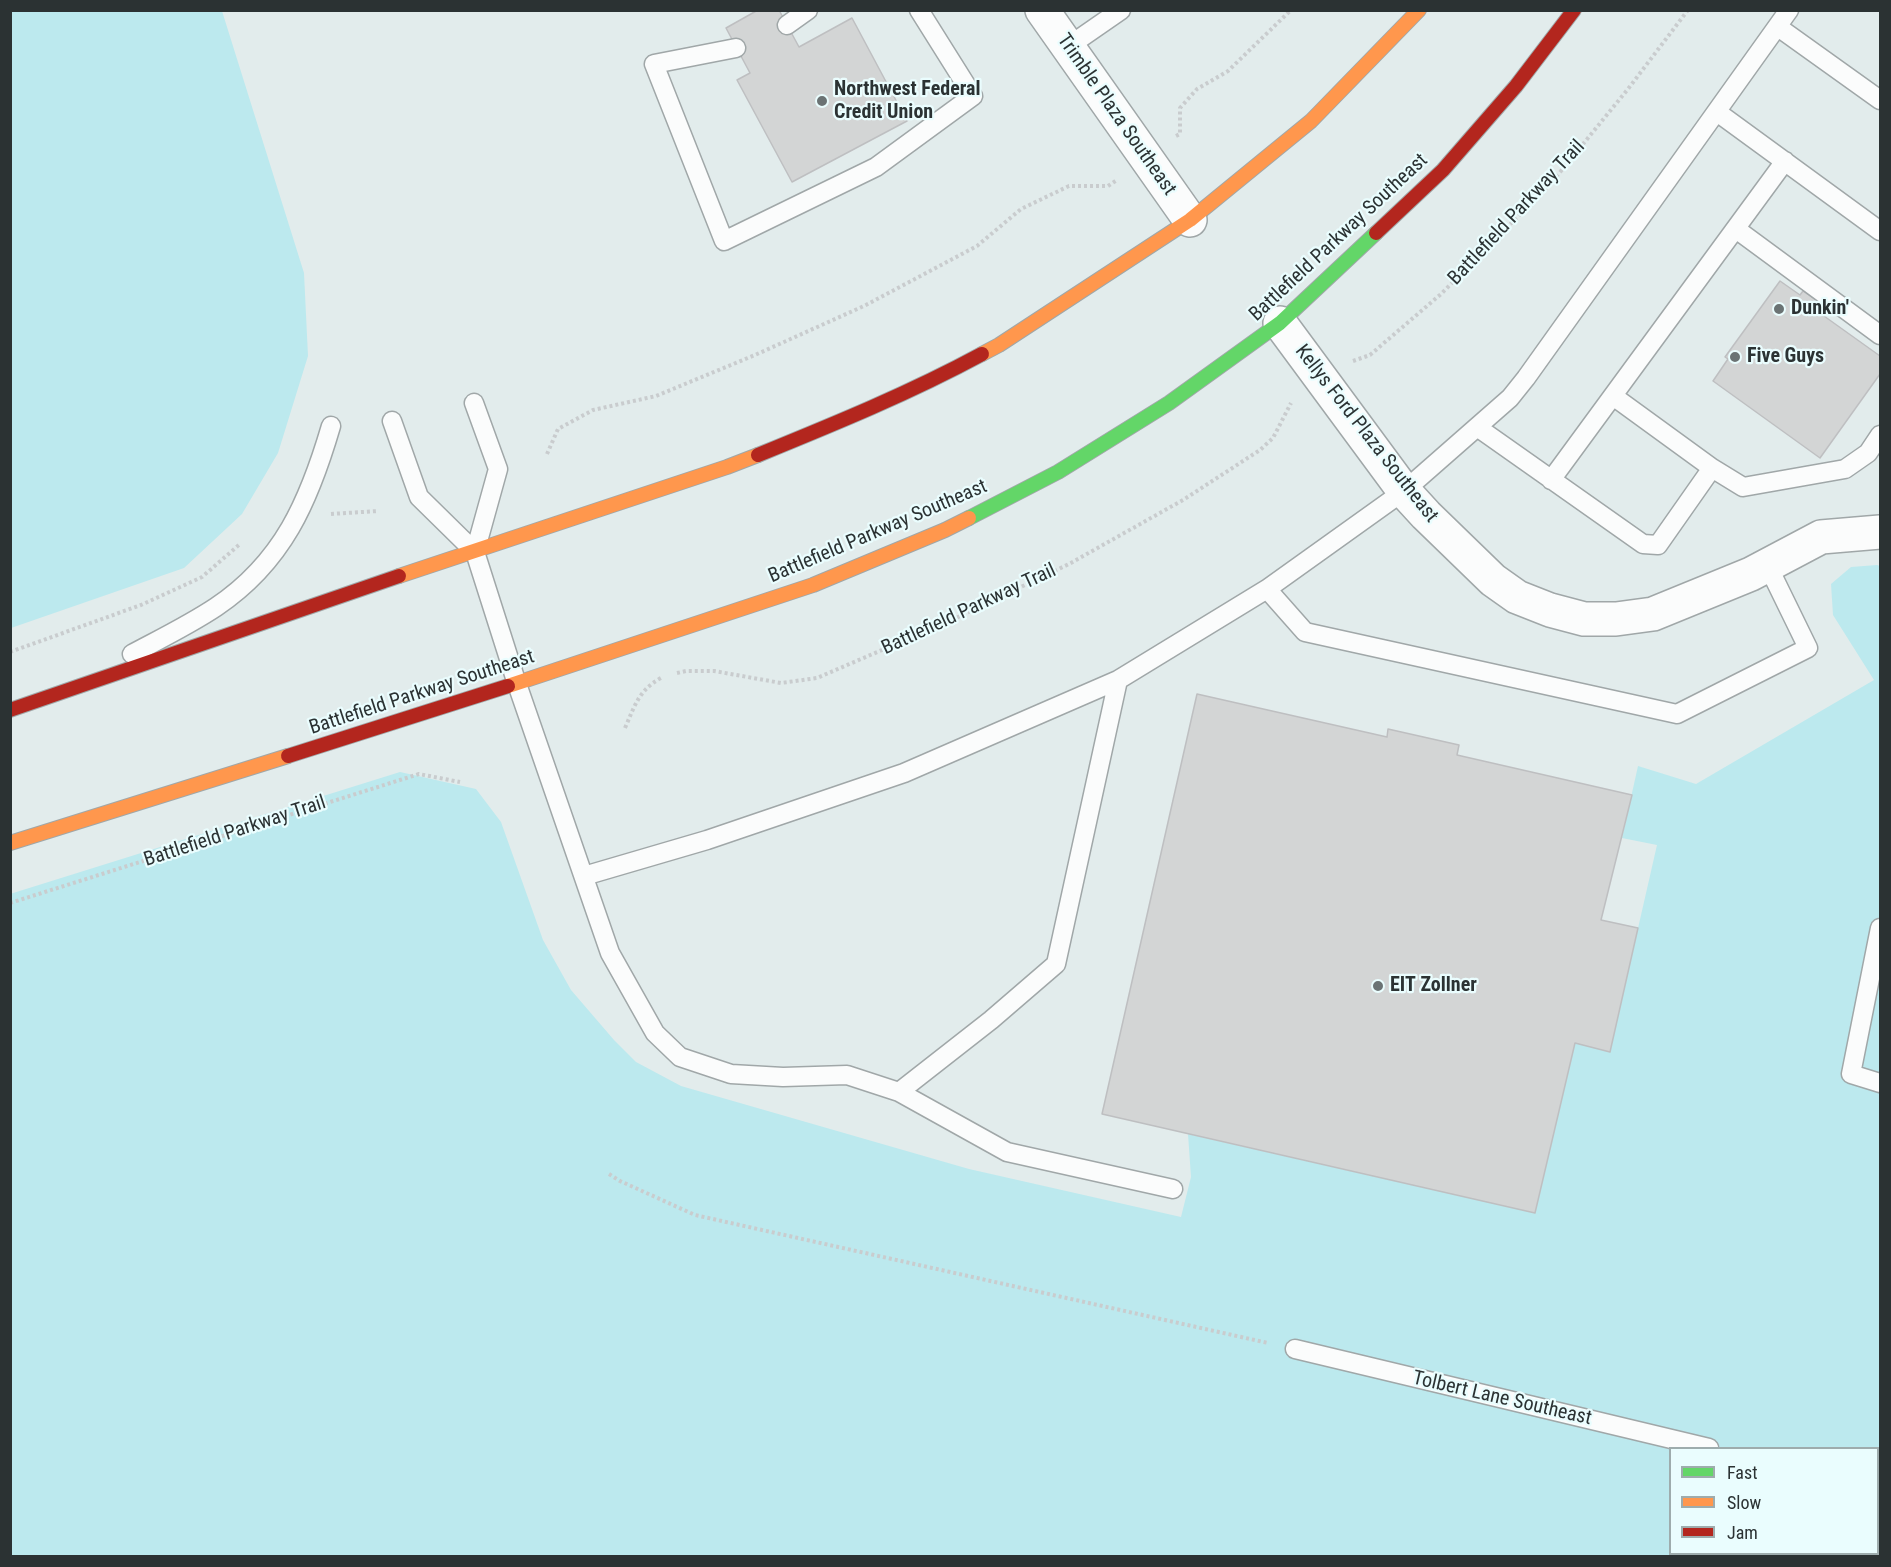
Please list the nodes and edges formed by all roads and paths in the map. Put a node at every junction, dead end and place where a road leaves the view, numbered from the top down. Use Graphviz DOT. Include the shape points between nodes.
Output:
graph roads {
  1 [pos="808,10"];
  2 [pos="919,10"];
  3 [pos="1042,10"];
  4 [pos="1121,10"];
  5 [pos="1291,10"];
  6 [pos="1419,10"];
  7 [pos="1574,10"];
  8 [pos="1688,10"];
  9 [pos="1789,10"];
  10 [pos="787,26"];
  11 [pos="1778,27"];
  12 [pos="1069,46"];
  13 [pos="736,48"];
  14 [pos="1881,100"];
  15 [pos="1717,112"];
  16 [pos="1147,158"];
  17 [pos="1785,161"];
  18 [pos="1190,220"];
  19 [pos="1736,229"];
  20 [pos="1881,231"];
  21 [pos="1280,323"];
  22 [pos="1881,334"];
  23 [pos="1346,364"];
  24 [pos="1613,396"];
  25 [pos="474,403"];
  26 [pos="1292,403"];
  27 [pos="392,421"];
  28 [pos="331,426"];
  29 [pos="1477,427"];
  30 [pos="1881,435"];
  31 [pos="547,454"];
  32 [pos="1712,468"];
  33 [pos="1551,480"];
  34 [pos="1404,491"];
  35 [pos="1881,532"];
  36 [pos="245,540"];
  37 [pos="475,552"];
  38 [pos="1767,564"];
  39 [pos="1267,589"];
  40 [pos="10,652"];
  41 [pos="676,673"];
  42 [pos="666,675"];
  43 [pos="1118,680"];
  44 [pos="518,684"];
  45 [pos="56,694"];
  46 [pos="10,710"];
  47 [pos="625,728"];
  48 [pos="460,782"];
  49 [pos="10,843"];
  50 [pos="584,876"];
  51 [pos="10,903"];
  52 [pos="1881,928"];
  53 [pos="1881,1083"];
  54 [pos="899,1092"];
  55 [pos="609,1174"];
  56 [pos="1173,1190"];
  57 [pos="1294,1349"];
  58 [pos="1701,1447"];
  1 -- 10 [label="lane"];
  2 -- 13 [label="lane" via="973,96 876,167 724,241 654,64"];
  3 -- 12 [label="street, Trimble Plaza Southeast"];
  4 -- 12 [label="lane"];
  5 -- 16 [label="path" via="1228,71 1197,89 1180,108 1180,134"];
  6 -- 18 [label="main road" via="1311,121"];
  7 -- 21 [label="main road, Battlefield Parkway Southeast" via="1516,86 1443,170"];
  8 -- 23 [label="path, Battlefield Parkway Trail" via="1552,182 1441,294 1370,356"];
  9 -- 11 [label="lane"];
  11 -- 14 [label="lane"];
  11 -- 15 [label="lane"];
  12 -- 16 [label="street, Trimble Plaza Southeast"];
  15 -- 17 [label="lane"];
  15 -- 29 [label="lane" via="1526,378"];
  16 -- 18 [label="street, Trimble Plaza Southeast"];
  16 -- 31 [label="path" via="1108,186 1069,186 1021,209 977,246 864,306 755,356 656,396 593,410 558,429"];
  17 -- 19 [label="lane"];
  17 -- 20 [label="lane"];
  18 -- 37 [label="main road" via="999,345 936,379 727,467"];
  19 -- 22 [label="lane"];
  19 -- 24 [label="lane"];
  21 -- 34 [label="street, Kellys Ford Plaza Southeast"];
  21 -- 44 [label="main road, Battlefield Parkway Southeast" via="1169,403 1068,466 945,530 813,585"];
  24 -- 32 [label="lane"];
  24 -- 33 [label="lane"];
  25 -- 37 [label="lane" via="498,469"];
  26 -- 41 [label="path, Battlefield Parkway Trail" via="1273,438 1260,450 1183,500 1069,564 954,620 818,678 781,683 714,670"];
  27 -- 37 [label="lane" via="419,496"];
  28 -- 45 [label="lane" via="297,519 248,581 216,607"];
  29 -- 33 [label="lane"];
  29 -- 34 [label="lane"];
  30 -- 32 [label="lane" via="1868,453 1845,469 1743,488"];
  32 -- 33 [label="lane" via="1658,545 1643,544"];
  34 -- 38 [label="street, Kellys Ford Plaza Southeast" via="1493,580 1517,597 1584,619 1653,614"];
  34 -- 39 [label="lane"];
  35 -- 38 [label="street, Kellys Ford Plaza Southeast" via="1821,537"];
  36 -- 40 [label="path" via="202,577 141,605"];
  37 -- 44 [label="lane"];
  37 -- 45 [label="main road"];
  38 -- 39 [label="lane" via="1808,648 1677,714 1305,632"];
  39 -- 43 [label="lane"];
  42 -- 47 [label="path" via="638,696"];
  43 -- 50 [label="lane" via="904,773 707,840"];
  43 -- 54 [label="lane" via="1056,964"];
  44 -- 49 [label="main road, Battlefield Parkway Southeast"];
  44 -- 50 [label="lane"];
  45 -- 46 [label="main road"];
  48 -- 51 [label="path, Battlefield Parkway Trail" via="419,774"];
  50 -- 54 [label="lane" via="610,953 655,1033 680,1058 731,1074 847,1075"];
  52 -- 53 [label="lane" via="1851,1074"];
  54 -- 56 [label="lane" via="1006,1152"];
  55 -- 57 [label="path" via="695,1215"];
  57 -- 58 [label="lane, Tolbert Lane Southeast"];
}
